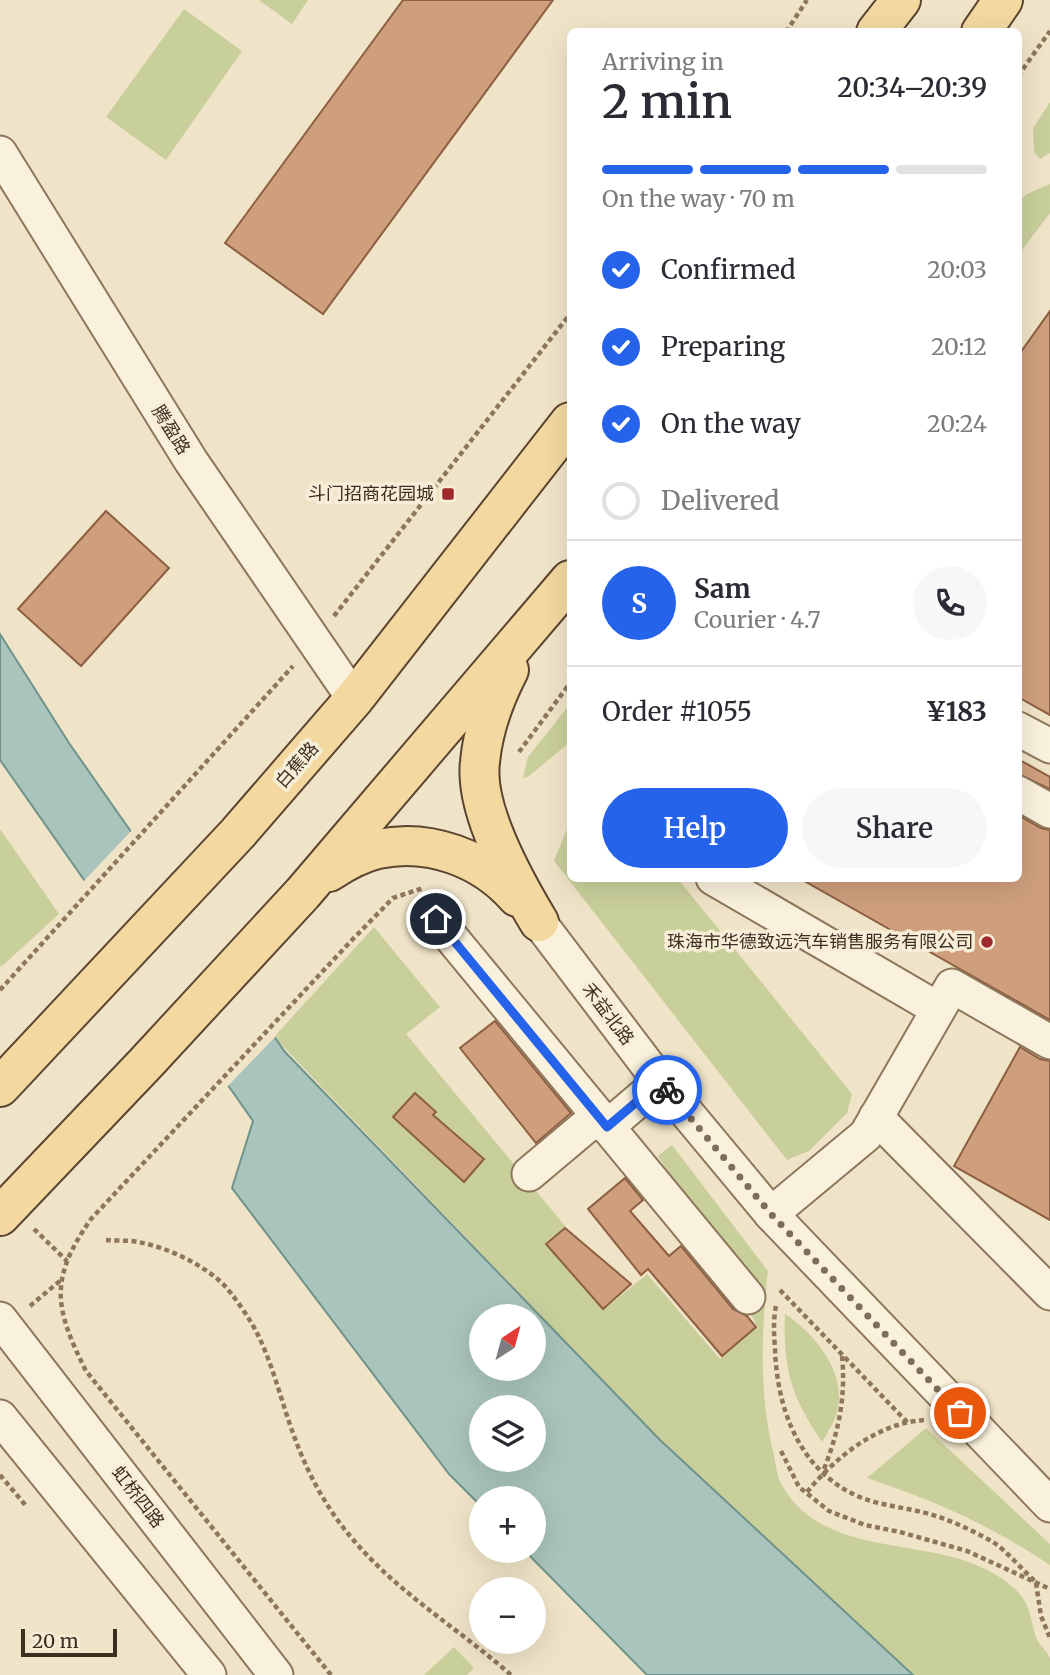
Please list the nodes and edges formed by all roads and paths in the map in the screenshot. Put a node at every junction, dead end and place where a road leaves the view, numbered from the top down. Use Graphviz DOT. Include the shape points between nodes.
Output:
graph roads {
  1 [pos="807,0"];
  2 [pos="901,0"];
  3 [pos="1003,0"];
  4 [pos="789,28"];
  5 [pos="879,28"];
  6 [pos="984,28"];
  7 [pos="1050,32"];
  8 [pos="1022,70"];
  9 [pos="0,153"];
  10 [pos="567,318"];
  11 [pos="567,426"];
  12 [pos="567,584"];
  13 [pos="535,624"];
  14 [pos="314,642"];
  15 [pos="567,687"];
  16 [pos="354,699"];
  17 [pos="1022,731"];
  18 [pos="526,741"];
  19 [pos="1050,746"];
  20 [pos="1022,795"];
  21 [pos="1050,811"];
  22 [pos="720,882"];
  23 [pos="303,893"];
  24 [pos="393,898"];
  25 [pos="436,919"];
  26 [pos="539,922"];
  27 [pos="0,990"];
  28 [pos="938,1009"];
  29 [pos="1050,1042"];
  30 [pos="660,1082"];
  31 [pos="0,1087"];
  32 [pos="876,1117"];
  33 [pos="603,1121"];
  34 [pos="529,1174"];
  35 [pos="771,1214"];
  36 [pos="0,1216"];
  37 [pos="106,1240"];
  38 [pos="1050,1293"];
  39 [pos="768,1297"];
  40 [pos="0,1319"];
  41 [pos="842,1354"];
  42 [pos="0,1417"];
  43 [pos="927,1419"];
  44 [pos="908,1423"];
  45 [pos="781,1451"];
  46 [pos="821,1474"];
  47 [pos="807,1492"];
  48 [pos="1050,1505"];
  49 [pos="1036,1582"];
  50 [pos="1050,1590"];
  51 [pos="1050,1638"];
  52 [pos="209,1675"];
  53 [pos="276,1675"];
  54 [pos="331,1675"];
  55 [pos="511,1675"];
  1 -- 4 [label="path"];
  2 -- 5 [label="main road"];
  3 -- 6 [label="main road"];
  7 -- 8 [label="path"];
  9 -- 14 [label="street, 腾盈路" via="191,461"];
  10 -- 14 [label="path"];
  11 -- 16 [label="main road, 白蕉路"];
  12 -- 13 [label="main road"];
  13 -- 23 [label="main road"];
  13 -- 26 [label="main road" via="490,713 479,764 484,803 497,842"];
  14 -- 16 [label="street, 腾盈路"];
  14 -- 27 [label="path"];
  15 -- 18 [label="path"];
  16 -- 31 [label="main road, 白蕉路" via="238,833"];
  17 -- 19 [label="street"];
  20 -- 21 [label="street"];
  22 -- 28 [label="street"];
  23 -- 26 [label="main road" via="351,858 378,849 416,845 447,850 481,867 511,890"];
  23 -- 36 [label="main road"];
  24 -- 54 [label="path" via="91,1219 62,1272 67,1334 86,1371"];
  25 -- 33 [label="street"];
  26 -- 30 [label="street, 禾益北路"];
  28 -- 29 [label="street" via="952,986"];
  28 -- 32 [label="street"];
  30 -- 33 [label="street"];
  30 -- 35 [label="street, 禾益北路"];
  32 -- 35 [label="street" via="866,1135"];
  32 -- 38 [label="street"];
  33 -- 34 [label="street"];
  33 -- 39 [label="street"];
  35 -- 48 [label="street, 禾益北路"];
  37 -- 55 [label="path" via="137,1241 169,1251 223,1284 256,1331 317,1489 350,1536 387,1577"];
  39 -- 41 [label="path"];
  39 -- 49 [label="path, bridge" via="782,1404 806,1455 852,1493 939,1517 994,1543"];
  40 -- 53 [label="street, 虹桥四路"];
  41 -- 44 [label="path"];
  41 -- 46 [label="path" via="841,1414"];
  42 -- 52 [label="street"];
  43 -- 44 [label="path"];
  44 -- 46 [label="path" via="860,1443"];
  45 -- 47 [label="path" via="799,1487"];
  46 -- 47 [label="path"];
  47 -- 49 [label="path" via="829,1511 864,1525 967,1551"];
  49 -- 50 [label="path"];
  49 -- 51 [label="path"];
}
